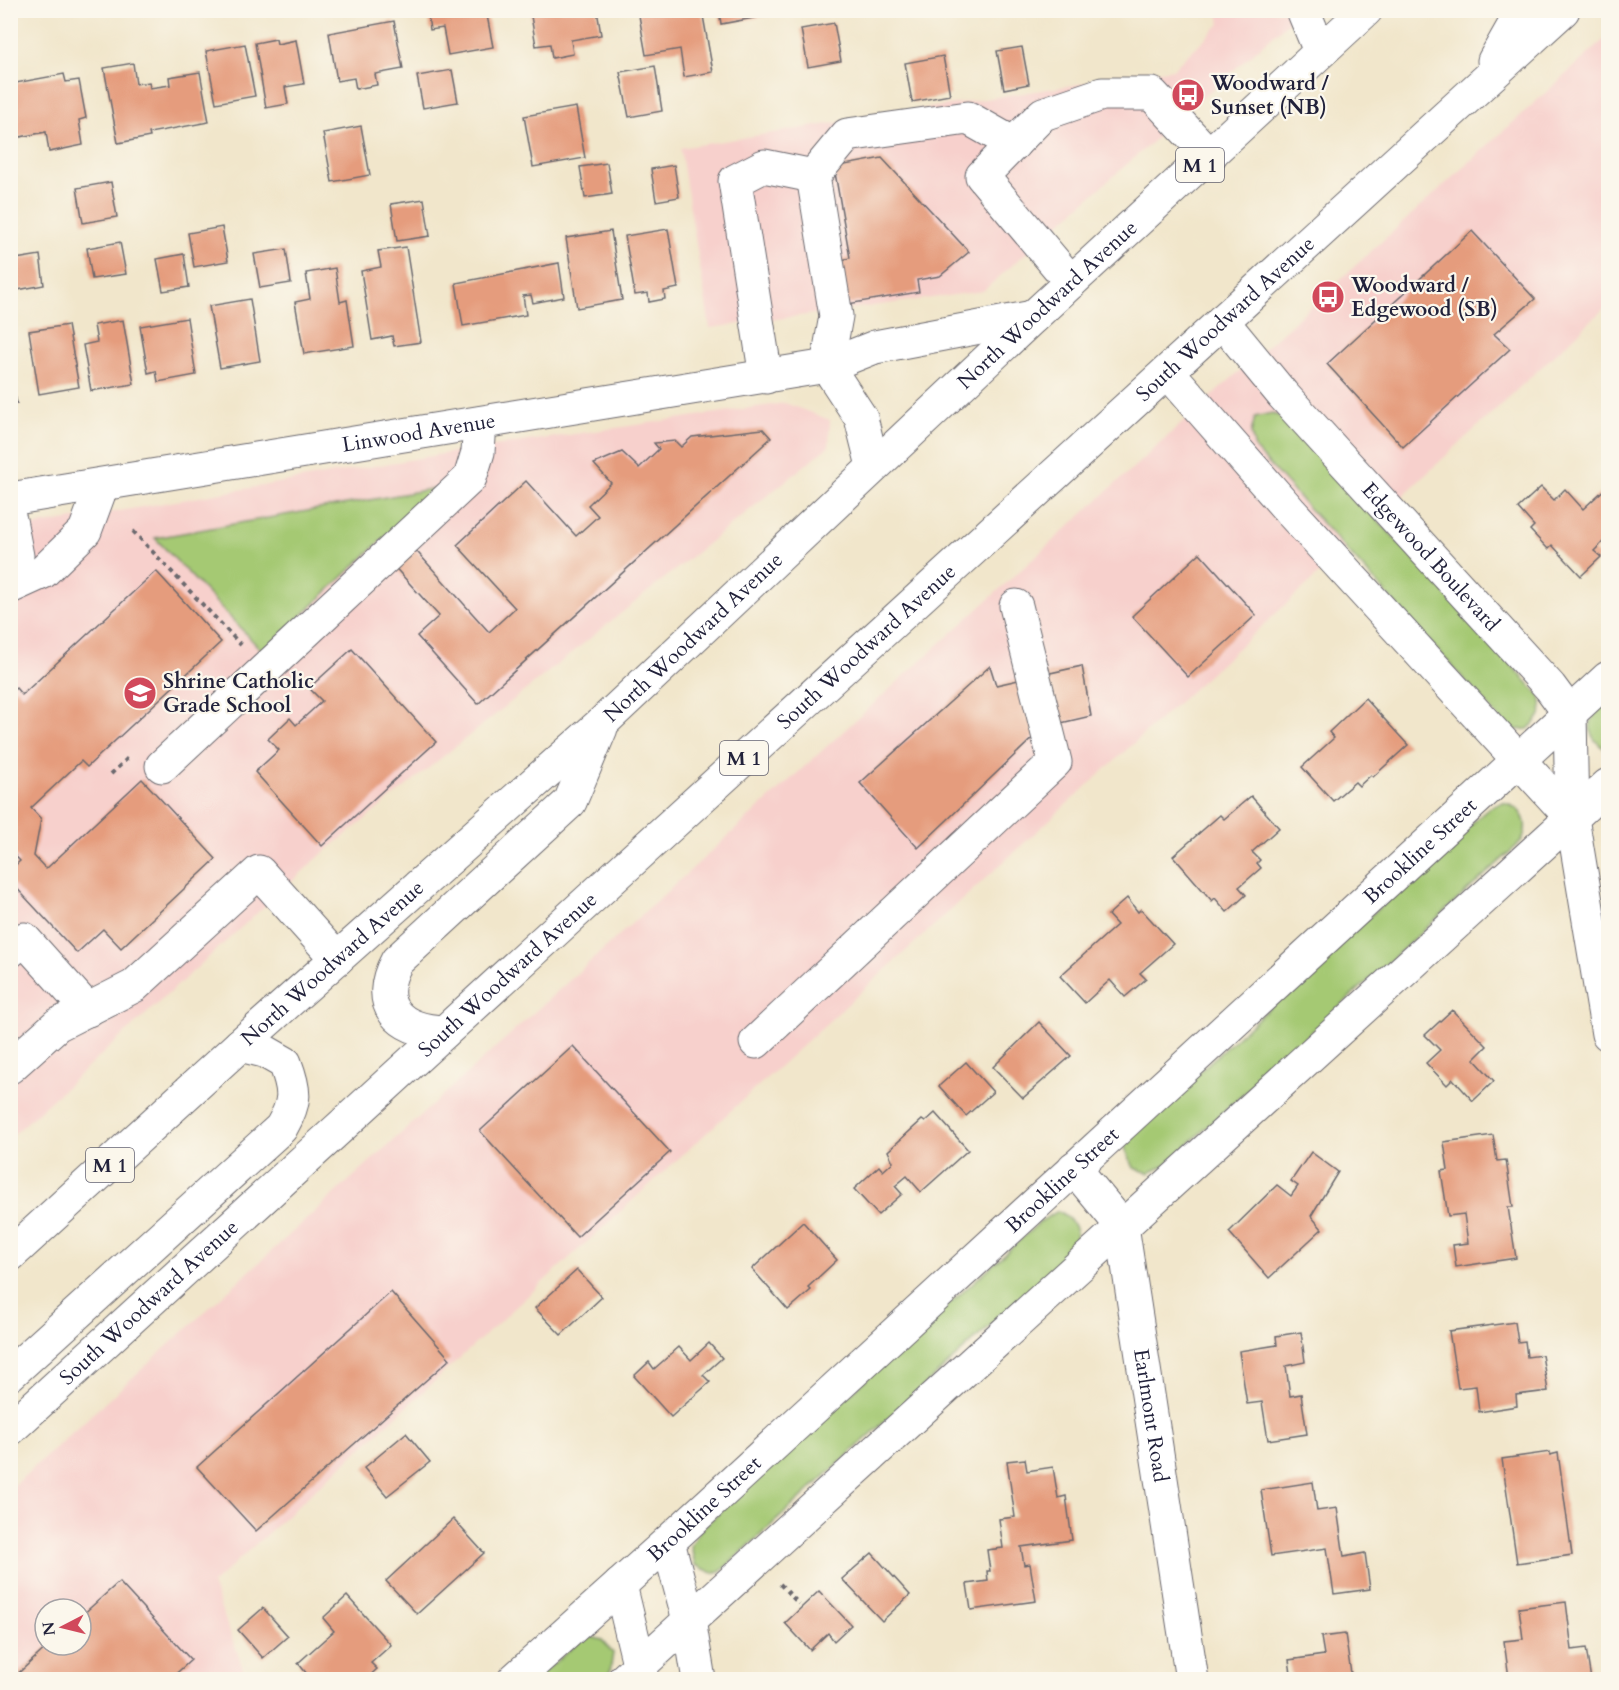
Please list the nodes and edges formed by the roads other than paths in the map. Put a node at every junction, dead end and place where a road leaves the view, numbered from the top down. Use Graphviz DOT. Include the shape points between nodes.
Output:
graph roads {
  1 [pos="1303,10"];
  2 [pos="1366,10"];
  3 [pos="1523,10"];
  4 [pos="1563,10"];
  5 [pos="1320,51"];
  6 [pos="1478,88"];
  7 [pos="1014,144"];
  8 [pos="1210,156"];
  9 [pos="813,176"];
  10 [pos="1071,282"];
  11 [pos="1033,317"];
  12 [pos="1222,321"];
  13 [pos="827,366"];
  14 [pos="1168,372"];
  15 [pos="766,376"];
  16 [pos="480,423"];
  17 [pos="873,466"];
  18 [pos="102,485"];
  19 [pos="10,499"];
  20 [pos="10,520"];
  21 [pos="10,570"];
  22 [pos="10,587"];
  23 [pos="1016,606"];
  24 [pos="1608,678"];
  25 [pos="1570,714"];
  26 [pos="604,721"];
  27 [pos="149,758"];
  28 [pos="1520,761"];
  29 [pos="1608,785"];
  30 [pos="1572,818"];
  31 [pos="10,951"];
  32 [pos="337,959"];
  33 [pos="88,1010"];
  34 [pos="444,1032"];
  35 [pos="1608,1034"];
  36 [pos="756,1042"];
  37 [pos="240,1045"];
  38 [pos="10,1067"];
  39 [pos="1074,1168"];
  40 [pos="1122,1226"];
  41 [pos="10,1255"];
  42 [pos="10,1374"];
  43 [pos="10,1429"];
  44 [pos="668,1542"];
  45 [pos="620,1585"];
  46 [pos="689,1620"];
  47 [pos="636,1675"];
  48 [pos="514,1680"];
  49 [pos="699,1680"];
  50 [pos="1192,1680"];
  1 -- 5 [label="street"];
  2 -- 5 [label="street, North Woodward Avenue / M 1"];
  3 -- 6 [label="street"];
  4 -- 6 [label="street, South Woodward Avenue / M 1"];
  5 -- 8 [label="street, North Woodward Avenue / M 1"];
  6 -- 12 [label="street, South Woodward Avenue / M 1"];
  7 -- 8 [label="street" via="1043,114 1102,94 1152,94"];
  7 -- 9 [label="street" via="968,118 847,135"];
  7 -- 10 [label="street" via="982,176"];
  8 -- 10 [label="street, North Woodward Avenue / M 1"];
  9 -- 13 [label="street" via="836,316"];
  9 -- 15 [label="street" via="764,166 735,181"];
  10 -- 11 [label="street, North Woodward Avenue / M 1"];
  11 -- 13 [label="street, Linwood Avenue" via="875,347"];
  11 -- 17 [label="street, North Woodward Avenue / M 1"];
  12 -- 14 [label="street, South Woodward Avenue / M 1"];
  12 -- 25 [label="street, Edgewood Boulevard" via="1274,385 1550,687"];
  13 -- 15 [label="street, Linwood Avenue"];
  13 -- 17 [label="street" via="861,418"];
  14 -- 28 [label="street"];
  14 -- 34 [label="street, South Woodward Avenue / M 1"];
  15 -- 16 [label="street, Linwood Avenue"];
  16 -- 18 [label="street, Linwood Avenue"];
  16 -- 27 [label="street" via="478,452 470,478"];
  17 -- 26 [label="street, North Woodward Avenue / M 1"];
  18 -- 19 [label="street, Linwood Avenue"];
  18 -- 22 [label="street" via="85,531 43,572"];
  20 -- 21 [label="street" via="17,556"];
  23 -- 36 [label="street" via="1055,762"];
  24 -- 25 [label="street, Brookline Street"];
  25 -- 28 [label="street, Brookline Street"];
  25 -- 30 [label="street"];
  26 -- 32 [label="street, North Woodward Avenue / M 1"];
  26 -- 34 [label="street" via="570,802 398,961 388,979 387,994 393,1011 403,1021 422,1031"];
  28 -- 30 [label="street"];
  28 -- 39 [label="street, Brookline Street"];
  29 -- 30 [label="street"];
  30 -- 35 [label="street"];
  30 -- 40 [label="street"];
  31 -- 33 [label="street" via="24,939"];
  32 -- 33 [label="street" via="259,872 134,986"];
  32 -- 37 [label="street, North Woodward Avenue / M 1"];
  33 -- 38 [label="street" via="57,1025"];
  34 -- 43 [label="street, South Woodward Avenue / M 1"];
  37 -- 41 [label="street, North Woodward Avenue / M 1"];
  37 -- 42 [label="street" via="264,1051 285,1063 295,1096 281,1128"];
  39 -- 40 [label="street"];
  39 -- 44 [label="street, Brookline Street"];
  40 -- 46 [label="street"];
  40 -- 50 [label="street, Earlmont Road"];
  44 -- 45 [label="street, Brookline Street"];
  44 -- 46 [label="street"];
  45 -- 47 [label="street"];
  45 -- 48 [label="street, Brookline Street"];
  46 -- 47 [label="street"];
  46 -- 49 [label="street"];
}
